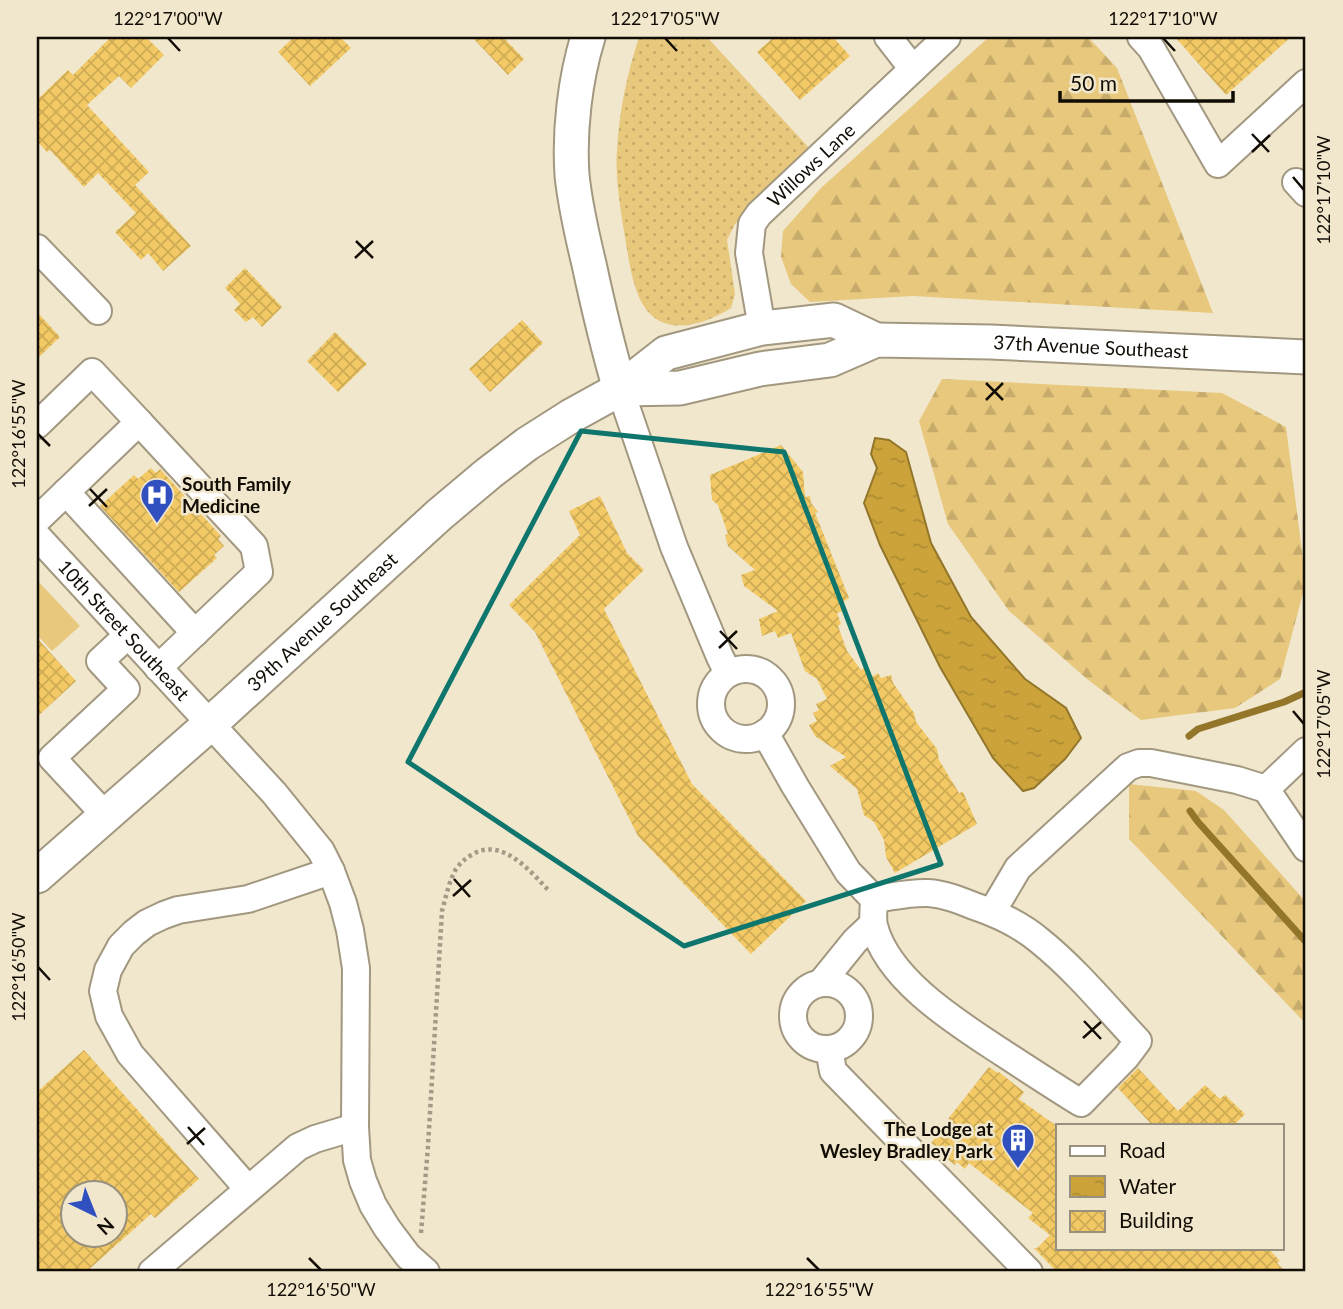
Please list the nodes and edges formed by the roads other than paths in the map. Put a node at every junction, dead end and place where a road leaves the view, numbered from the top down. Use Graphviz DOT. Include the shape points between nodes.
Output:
graph roads {
  1 [pos="588,37"];
  2 [pos="888,37"];
  3 [pos="947,37"];
  4 [pos="1141,37"];
  5 [pos="913,69"];
  6 [pos="1306,83"];
  7 [pos="37,248"];
  8 [pos="98,311"];
  9 [pos="762,328"];
  10 [pos="876,340"];
  11 [pos="1306,357"];
  12 [pos="760,369"];
  13 [pos="620,389"];
  14 [pos="139,422"];
  15 [pos="37,425"];
  16 [pos="66,492"];
  17 [pos="37,520"];
  18 [pos="37,537"];
  19 [pos="195,633"];
  20 [pos="128,635"];
  21 [pos="158,668"];
  22 [pos="728,673"];
  23 [pos="210,724"];
  24 [pos="765,733"];
  25 [pos="1306,751"];
  26 [pos="1266,789"];
  27 [pos="106,816"];
  28 [pos="1306,848"];
  29 [pos="331,871"];
  30 [pos="37,876"];
  31 [pos="874,912"];
  32 [pos="992,912"];
  33 [pos="821,984"];
  34 [pos="829,1049"];
  35 [pos="355,1127"];
  36 [pos="248,1189"];
  37 [pos="422,1269"];
  38 [pos="152,1272"];
  39 [pos="1029,1272"];
  1 -- 13 [label="main road" via="573,119 572,174 579,223"];
  2 -- 5 [label="street"];
  3 -- 5 [label="street, Willows Lane"];
  4 -- 6 [label="street" via="1218,164"];
  5 -- 9 [label="street, Willows Lane" via="752,224 749,253"];
  7 -- 8 [label="street"];
  9 -- 10 [label="main road, 37th Avenue Southeast" via="834,320"];
  9 -- 13 [label="main road, 39th Avenue Southeast" via="666,353"];
  10 -- 11 [label="main road, 37th Avenue Southeast"];
  10 -- 12 [label="main road, 37th Avenue Southeast" via="830,360"];
  12 -- 13 [label="main road, 39th Avenue Southeast" via="680,388"];
  13 -- 22 [label="street" via="674,547"];
  13 -- 23 [label="main road, 39th Avenue Southeast" via="527,444 489,473"];
  14 -- 15 [label="street" via="92,372"];
  14 -- 16 [label="street"];
  14 -- 19 [label="street" via="254,546 259,572"];
  16 -- 17 [label="street"];
  16 -- 19 [label="street"];
  18 -- 20 [label="street, 10th Street Southeast"];
  19 -- 21 [label="street"];
  20 -- 21 [label="street, 10th Street Southeast"];
  20 -- 27 [label="street" via="100,661 126,689 52,758"];
  21 -- 23 [label="street, 10th Street Southeast"];
  22 -- 24 [label="street" via="752,668 773,680 782,702 774,725"];
  22 -- 24 [label="street" via="713,690 716,722 723,731 744,739"];
  23 -- 27 [label="main road, 39th Avenue Southeast"];
  23 -- 29 [label="street, 10th Street Southeast" via="304,828"];
  24 -- 31 [label="street"];
  25 -- 26 [label="street"];
  26 -- 28 [label="street"];
  26 -- 32 [label="street" via="1152,763 1128,767 1018,868"];
  27 -- 30 [label="main road, 39th Avenue Southeast"];
  29 -- 35 [label="street, 10th Street Southeast" via="350,930 356,968"];
  29 -- 36 [label="street" via="248,899 164,915 134,933 108,970 103,991 109,1016 130,1054"];
  31 -- 32 [label="street" via="901,895 928,893"];
  31 -- 32 [label="street" via="881,944 922,996 1081,1103 1138,1041 1041,942"];
  31 -- 33 [label="street"];
  33 -- 34 [label="street" via="805,990 792,1017 794,1028 808,1045"];
  33 -- 34 [label="street" via="842,987 859,1012 855,1033 839,1047"];
  34 -- 39 [label="street" via="833,1071"];
  35 -- 36 [label="street" via="298,1147"];
  35 -- 37 [label="street, 10th Street Southeast" via="357,1160 373,1205"];
  36 -- 38 [label="street"];
}
